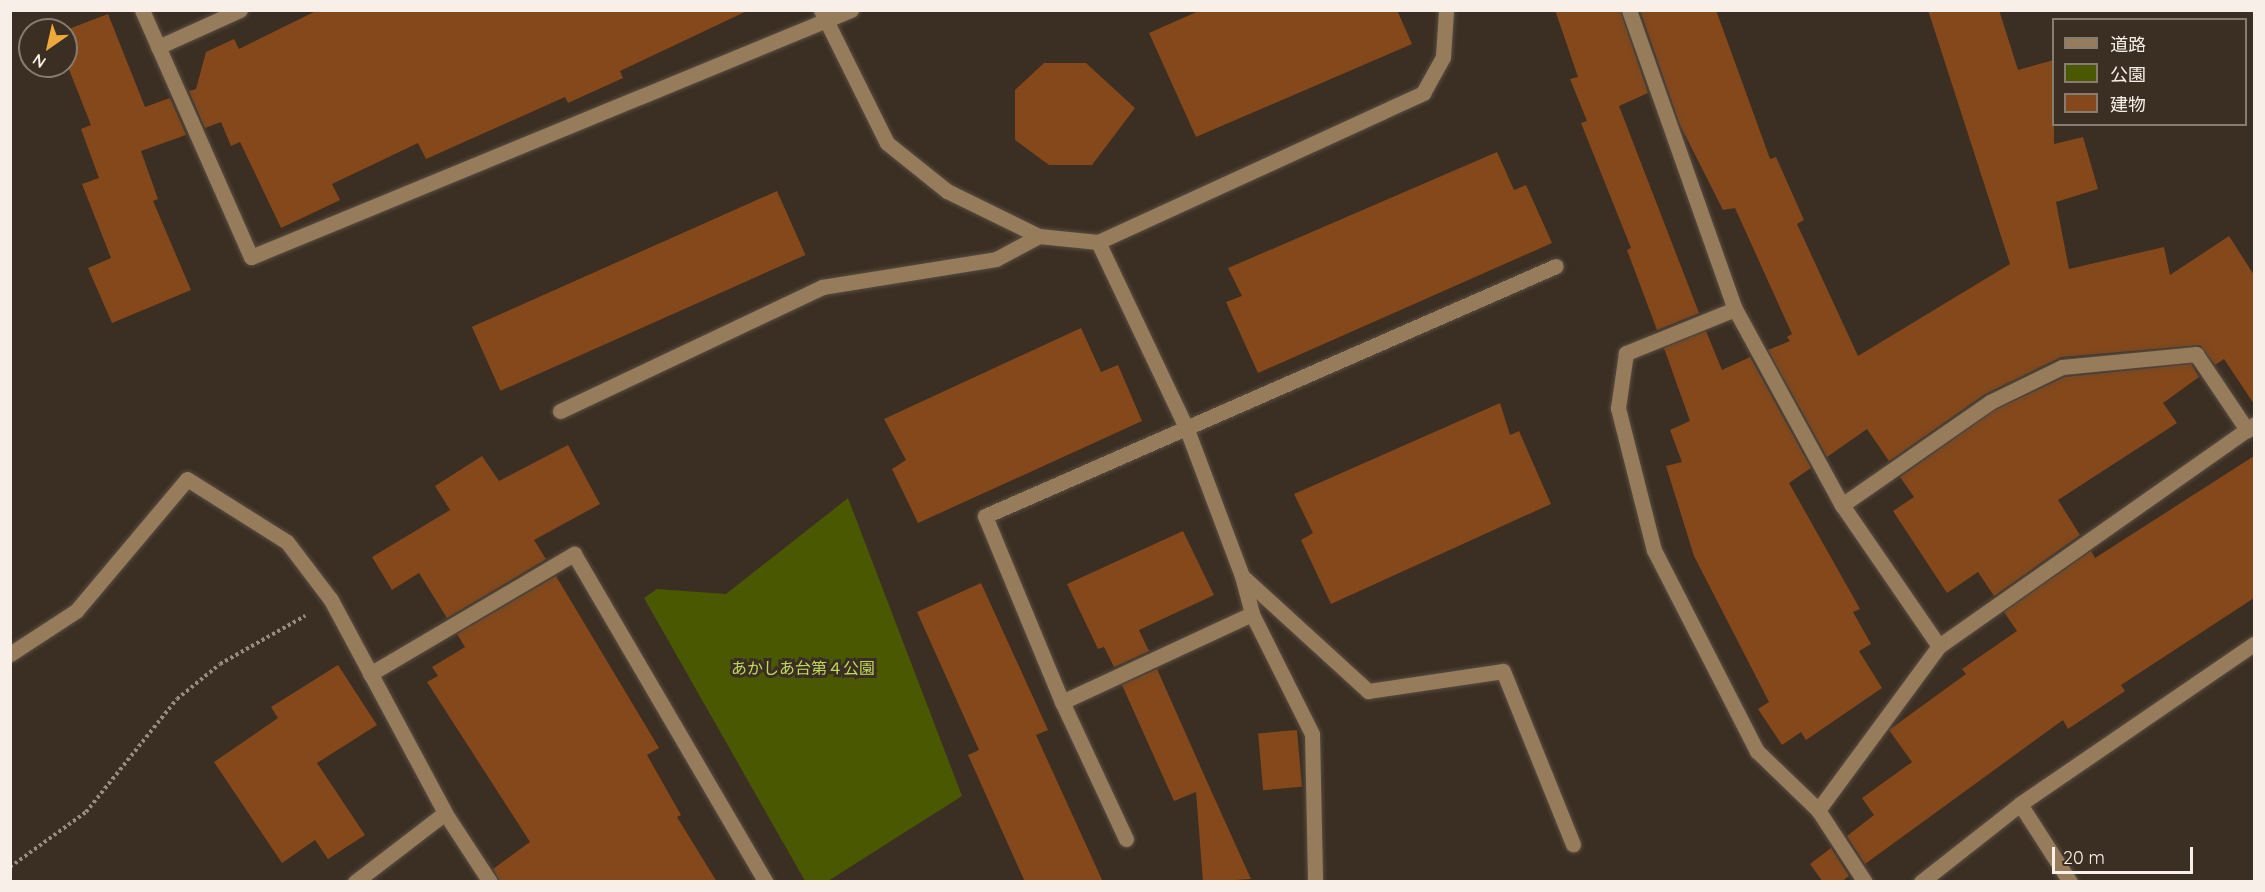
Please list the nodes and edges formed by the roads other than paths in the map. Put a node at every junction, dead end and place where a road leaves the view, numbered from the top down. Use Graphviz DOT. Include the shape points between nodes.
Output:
graph roads {
  1 [pos="142,10"];
  2 [pos="240,10"];
  3 [pos="851,10"];
  4 [pos="1446,10"];
  5 [pos="1629,10"];
  6 [pos="823,16"];
  7 [pos="158,47"];
  8 [pos="1039,236"];
  9 [pos="1098,242"];
  10 [pos="1556,266"];
  11 [pos="1735,309"];
  12 [pos="560,411"];
  13 [pos="1186,427"];
  14 [pos="2251,427"];
  15 [pos="1842,505"];
  16 [pos="1242,576"];
  17 [pos="1252,614"];
  18 [pos="2254,644"];
  19 [pos="1939,646"];
  20 [pos="10,654"];
  21 [pos="370,674"];
  22 [pos="1062,702"];
  23 [pos="2020,804"];
  24 [pos="1818,810"];
  25 [pos="446,813"];
  26 [pos="1125,839"];
  27 [pos="1573,844"];
  28 [pos="355,882"];
  29 [pos="490,882"];
  30 [pos="766,882"];
  31 [pos="1315,882"];
  32 [pos="1865,882"];
  33 [pos="1921,882"];
  34 [pos="2070,882"];
  1 -- 7 [label="street"];
  2 -- 7 [label="street"];
  3 -- 6 [label="street"];
  4 -- 9 [label="street" via="1443,57 1423,93"];
  5 -- 11 [label="street"];
  6 -- 7 [label="street" via="251,257"];
  6 -- 8 [label="street" via="887,143 947,191"];
  8 -- 9 [label="street"];
  8 -- 12 [label="street" via="996,260 822,287"];
  9 -- 13 [label="street"];
  10 -- 13 [label="street"];
  11 -- 15 [label="street"];
  11 -- 24 [label="street" via="1626,353 1618,408 1654,550 1757,751"];
  13 -- 16 [label="street"];
  13 -- 22 [label="street" via="985,516"];
  14 -- 15 [label="street" via="2196,354 2062,367 1989,402"];
  14 -- 19 [label="street"];
  15 -- 19 [label="street"];
  16 -- 17 [label="street"];
  16 -- 27 [label="street" via="1368,691 1503,671"];
  17 -- 22 [label="street"];
  17 -- 31 [label="street" via="1312,734"];
  18 -- 23 [label="street"];
  19 -- 24 [label="street"];
  20 -- 21 [label="street" via="76,611 187,479 287,542 331,600"];
  21 -- 25 [label="street"];
  21 -- 30 [label="street" via="574,554"];
  22 -- 26 [label="street"];
  23 -- 33 [label="street"];
  23 -- 34 [label="street"];
  24 -- 32 [label="street"];
  25 -- 28 [label="street"];
  25 -- 29 [label="street"];
}
